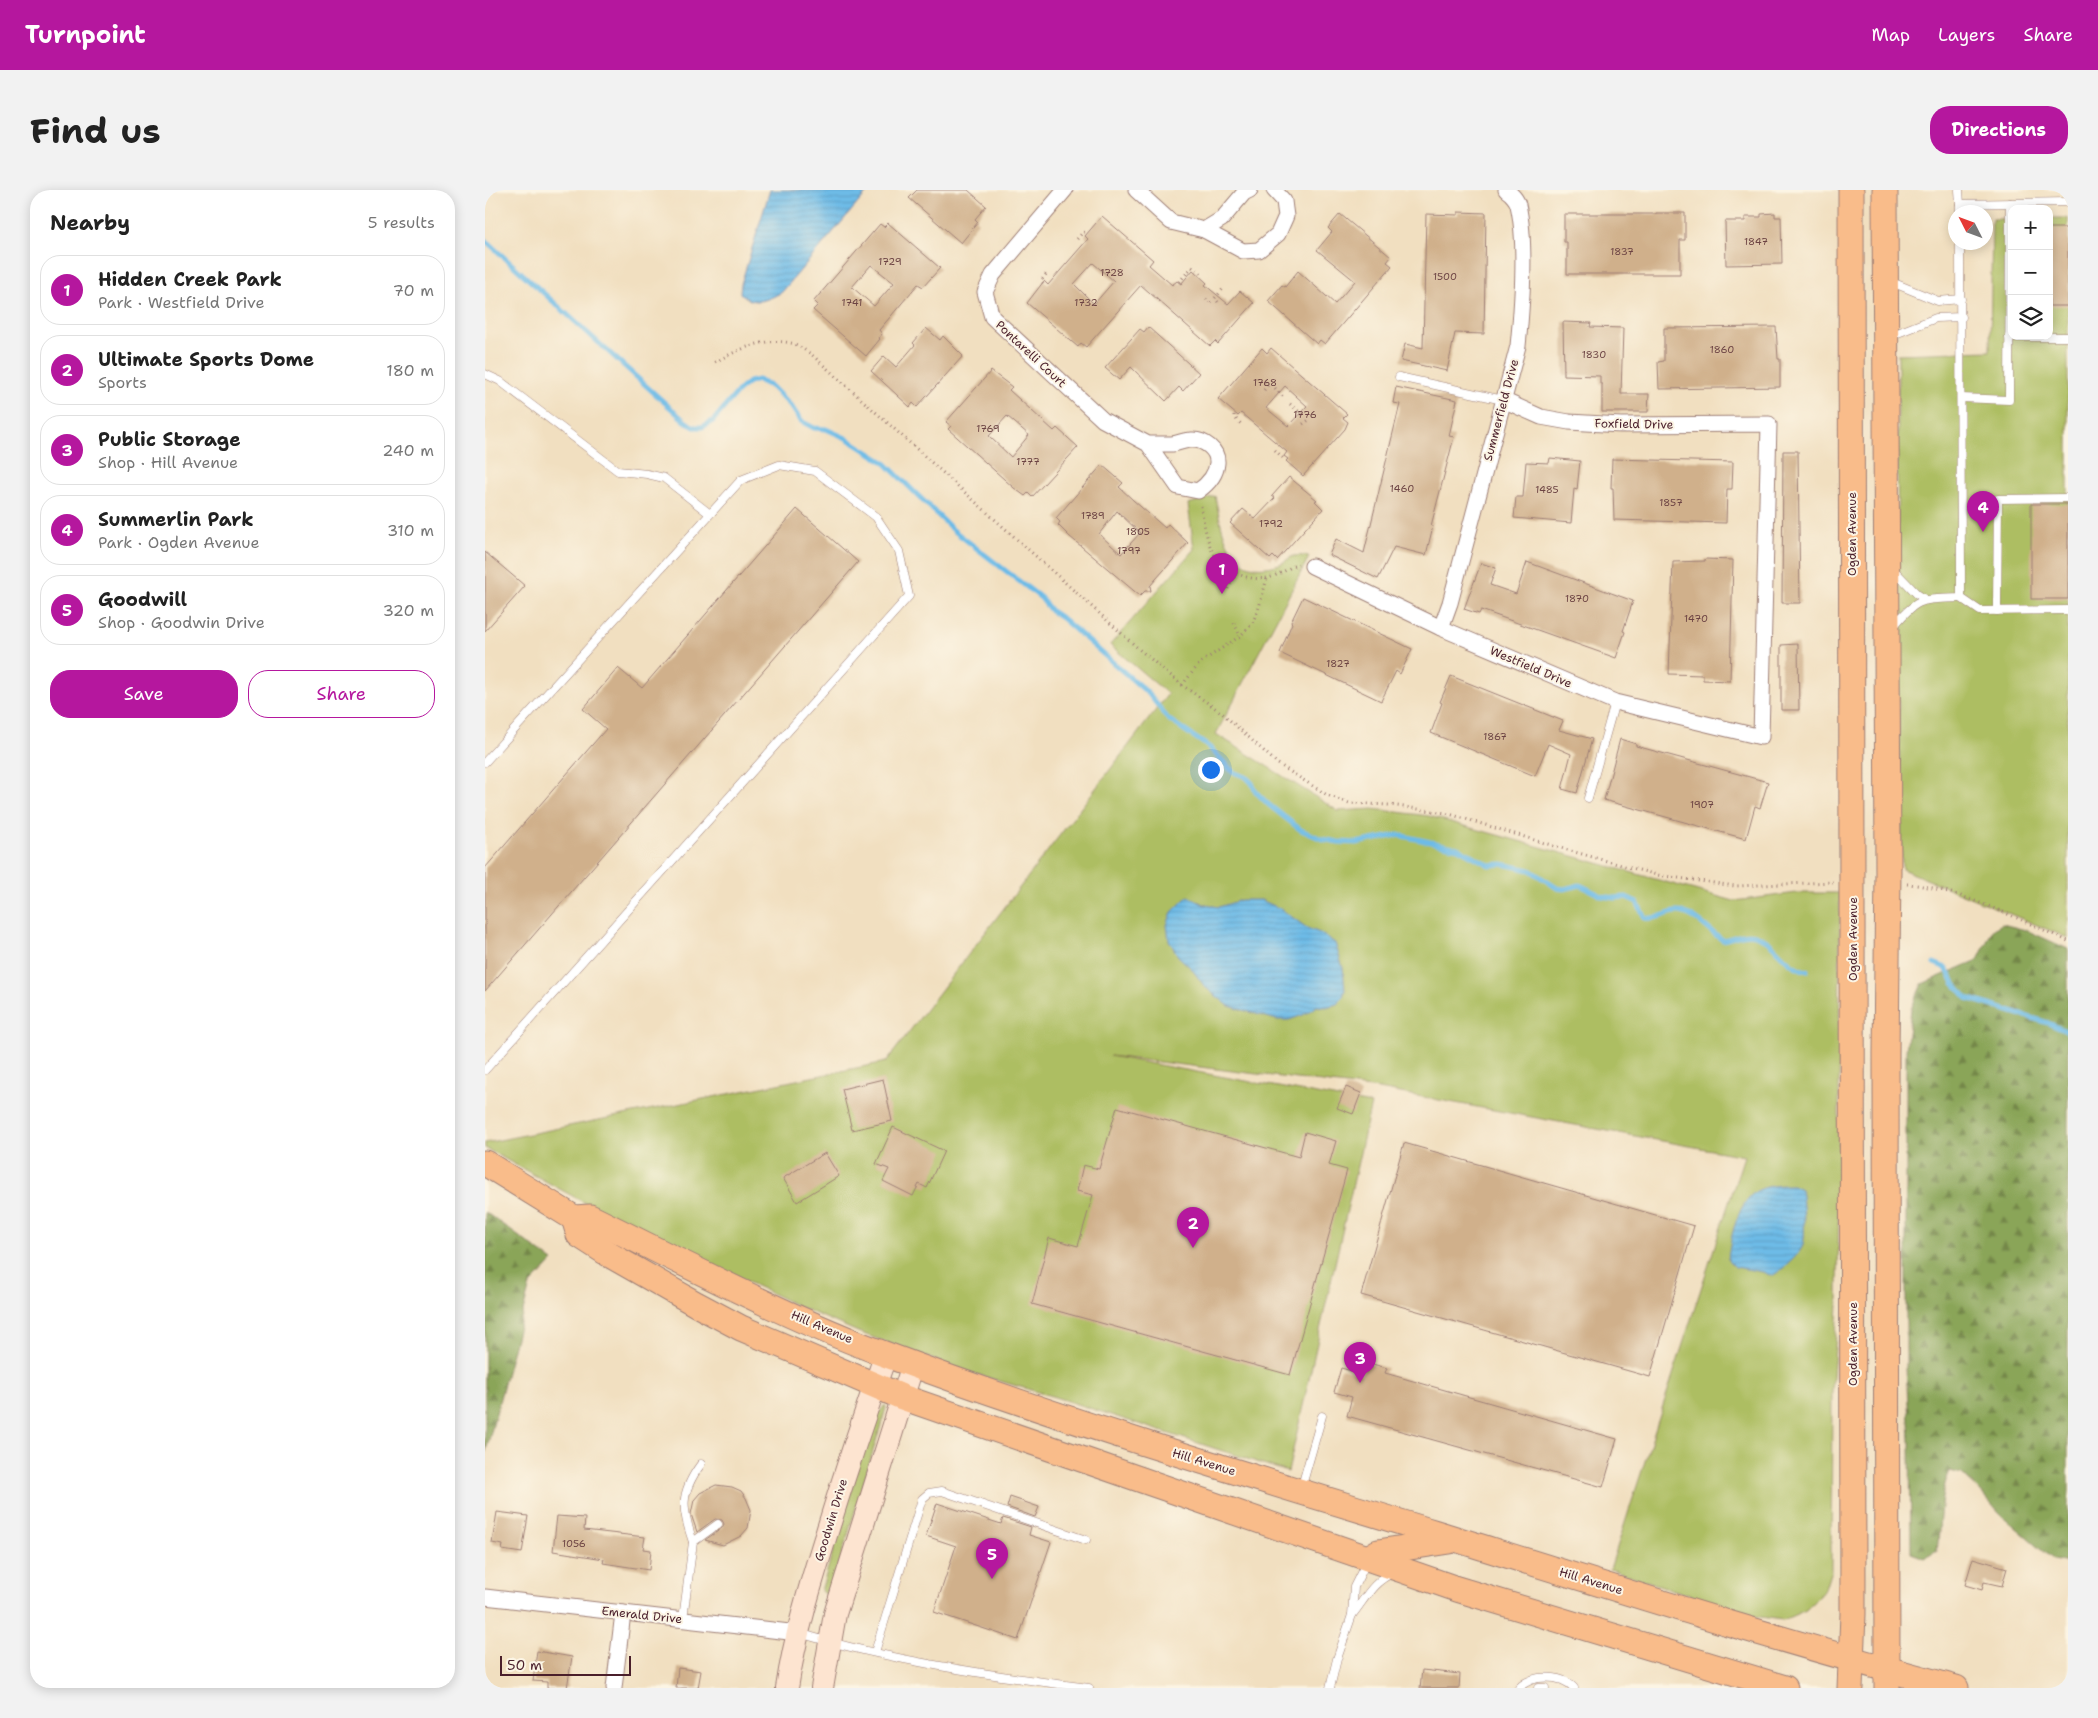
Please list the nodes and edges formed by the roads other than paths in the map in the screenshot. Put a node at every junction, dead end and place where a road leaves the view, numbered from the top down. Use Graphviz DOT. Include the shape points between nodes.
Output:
graph roads {
  1 [pos="1065,190"];
  2 [pos="1136,190"];
  3 [pos="1250,190"];
  4 [pos="1274,190"];
  5 [pos="1851,190"];
  6 [pos="1885,190"];
  7 [pos="1959,190"];
  8 [pos="1510,191"];
  9 [pos="2068,202"];
  10 [pos="2010,203"];
  11 [pos="1960,205"];
  12 [pos="1990,205"];
  13 [pos="1205,230"];
  14 [pos="1960,250"];
  15 [pos="1885,279"];
  16 [pos="2009,295"];
  17 [pos="1961,300"];
  18 [pos="1962,317"];
  19 [pos="2053,337"];
  20 [pos="2068,337"];
  21 [pos="1886,338"];
  22 [pos="2009,340"];
  23 [pos="485,374"];
  24 [pos="1399,377"];
  25 [pos="1961,398"];
  26 [pos="1503,400"];
  27 [pos="1148,444"];
  28 [pos="2068,498"];
  29 [pos="711,514"];
  30 [pos="1887,562"];
  31 [pos="1312,566"];
  32 [pos="1961,598"];
  33 [pos="1926,600"];
  34 [pos="2068,610"];
  35 [pos="1997,611"];
  36 [pos="1441,628"];
  37 [pos="1887,634"];
  38 [pos="1615,702"];
  39 [pos="1761,737"];
  40 [pos="485,762"];
  41 [pos="1588,798"];
  42 [pos="485,1070"];
  43 [pos="485,1163"];
  44 [pos="573,1218"];
  45 [pos="886,1354"];
  46 [pos="913,1364"];
  47 [pos="875,1385"];
  48 [pos="902,1397"];
  49 [pos="1322,1416"];
  50 [pos="701,1464"];
  51 [pos="1301,1491"];
  52 [pos="718,1524"];
  53 [pos="1086,1540"];
  54 [pos="1459,1540"];
  55 [pos="693,1542"];
  56 [pos="1368,1558"];
  57 [pos="1403,1570"];
  58 [pos="485,1597"];
  59 [pos="623,1612"];
  60 [pos="1352,1615"];
  61 [pos="683,1619"];
  62 [pos="798,1633"];
  63 [pos="830,1642"];
  64 [pos="875,1652"];
  65 [pos="1852,1660"];
  66 [pos="1887,1679"];
  67 [pos="614,1688"];
  68 [pos="787,1688"];
  69 [pos="822,1688"];
  70 [pos="1089,1688"];
  71 [pos="1330,1688"];
  72 [pos="1519,1688"];
  73 [pos="1538,1688"];
  74 [pos="1545,1688"];
  75 [pos="1574,1688"];
  76 [pos="1785,1688"];
  77 [pos="1850,1688"];
  78 [pos="1956,1688"];
  1 -- 27 [label="street, Pontarelli Court" via="993,275 985,292 992,317 1103,420"];
  2 -- 13 [label="street" via="1171,222"];
  3 -- 13 [label="street" via="1222,219"];
  4 -- 13 [label="street" via="1284,201 1286,216 1278,234 1259,250 1243,251"];
  5 -- 65 [label="main road, Ogden Avenue"];
  6 -- 15 [label="main road"];
  7 -- 11 [label="lane"];
  8 -- 26 [label="street, Summerfield Drive" via="1518,203 1522,303 1518,346"];
  9 -- 10 [label="lane"];
  10 -- 12 [label="lane"];
  10 -- 16 [label="lane"];
  14 -- 17 [label="lane"];
  15 -- 17 [label="lane" via="1938,301"];
  15 -- 21 [label="main road"];
  17 -- 18 [label="lane"];
  18 -- 21 [label="lane" via="1936,318"];
  18 -- 25 [label="lane"];
  19 -- 20 [label="lane"];
  21 -- 30 [label="main road"];
  22 -- 25 [label="lane" via="2009,400"];
  23 -- 29 [label="lane" via="500,380 619,471 664,478"];
  24 -- 26 [label="lane"];
  25 -- 32 [label="lane"];
  26 -- 36 [label="street, Summerfield Drive" via="1451,603"];
  26 -- 39 [label="street, Foxfield Drive" via="1541,417 1569,422 1769,424"];
  27 -- 27 [label="street, Pontarelli Court" via="1178,487 1198,491 1208,484 1215,472 1215,453 1206,443 1193,439 1174,444"];
  28 -- 35 [label="lane" via="1998,499"];
  29 -- 40 [label="lane"];
  29 -- 42 [label="lane" via="741,480 779,465 815,471 876,517 899,551 909,596"];
  30 -- 33 [label="lane"];
  30 -- 37 [label="main road"];
  31 -- 36 [label="street, Westfield Drive"];
  32 -- 33 [label="lane"];
  32 -- 35 [label="lane" via="1980,611"];
  33 -- 37 [label="lane" via="1906,611"];
  34 -- 35 [label="lane"];
  36 -- 38 [label="street, Westfield Drive"];
  37 -- 66 [label="main road"];
  38 -- 39 [label="street, Westfield Drive"];
  38 -- 41 [label="lane"];
  43 -- 44 [label="main road, Hill Avenue"];
  44 -- 45 [label="main road, Hill Avenue" via="590,1217 758,1299"];
  44 -- 47 [label="main road, Hill Avenue" via="579,1235 696,1304 741,1328"];
  45 -- 46 [label="main road, Hill Avenue"];
  45 -- 47 [label="street, Goodwin Drive"];
  46 -- 48 [label="street"];
  46 -- 51 [label="main road, Hill Avenue" via="1069,1419"];
  47 -- 48 [label="main road, Hill Avenue"];
  47 -- 62 [label="street, Goodwin Drive"];
  48 -- 56 [label="main road, Hill Avenue"];
  48 -- 63 [label="street" via="835,1614"];
  49 -- 51 [label="lane"];
  50 -- 55 [label="lane" via="685,1496 684,1516"];
  51 -- 54 [label="main road, Hill Avenue"];
  52 -- 55 [label="lane"];
  53 -- 64 [label="lane" via="942,1491 929,1493 922,1499"];
  54 -- 56 [label="main road" via="1378,1552"];
  54 -- 65 [label="main road, Hill Avenue"];
  55 -- 61 [label="lane"];
  56 -- 57 [label="main road, Hill Avenue"];
  56 -- 60 [label="lane" via="1355,1587"];
  57 -- 60 [label="lane" via="1383,1577 1369,1590"];
  57 -- 76 [label="main road, Hill Avenue"];
  58 -- 59 [label="street, Emerald Drive"];
  59 -- 61 [label="street, Emerald Drive"];
  59 -- 67 [label="street"];
  60 -- 71 [label="lane"];
  61 -- 62 [label="street, Emerald Drive"];
  62 -- 63 [label="lane"];
  62 -- 68 [label="street, Goodwin Drive"];
  63 -- 64 [label="lane"];
  63 -- 69 [label="street"];
  64 -- 70 [label="lane"];
  65 -- 66 [label="main road, Hill Avenue"];
  65 -- 77 [label="main road, Ogden Avenue"];
  66 -- 78 [label="main road, Hill Avenue"];
  72 -- 75 [label="lane" via="1531,1679 1546,1677"];
  73 -- 74 [label="lane"];
}
